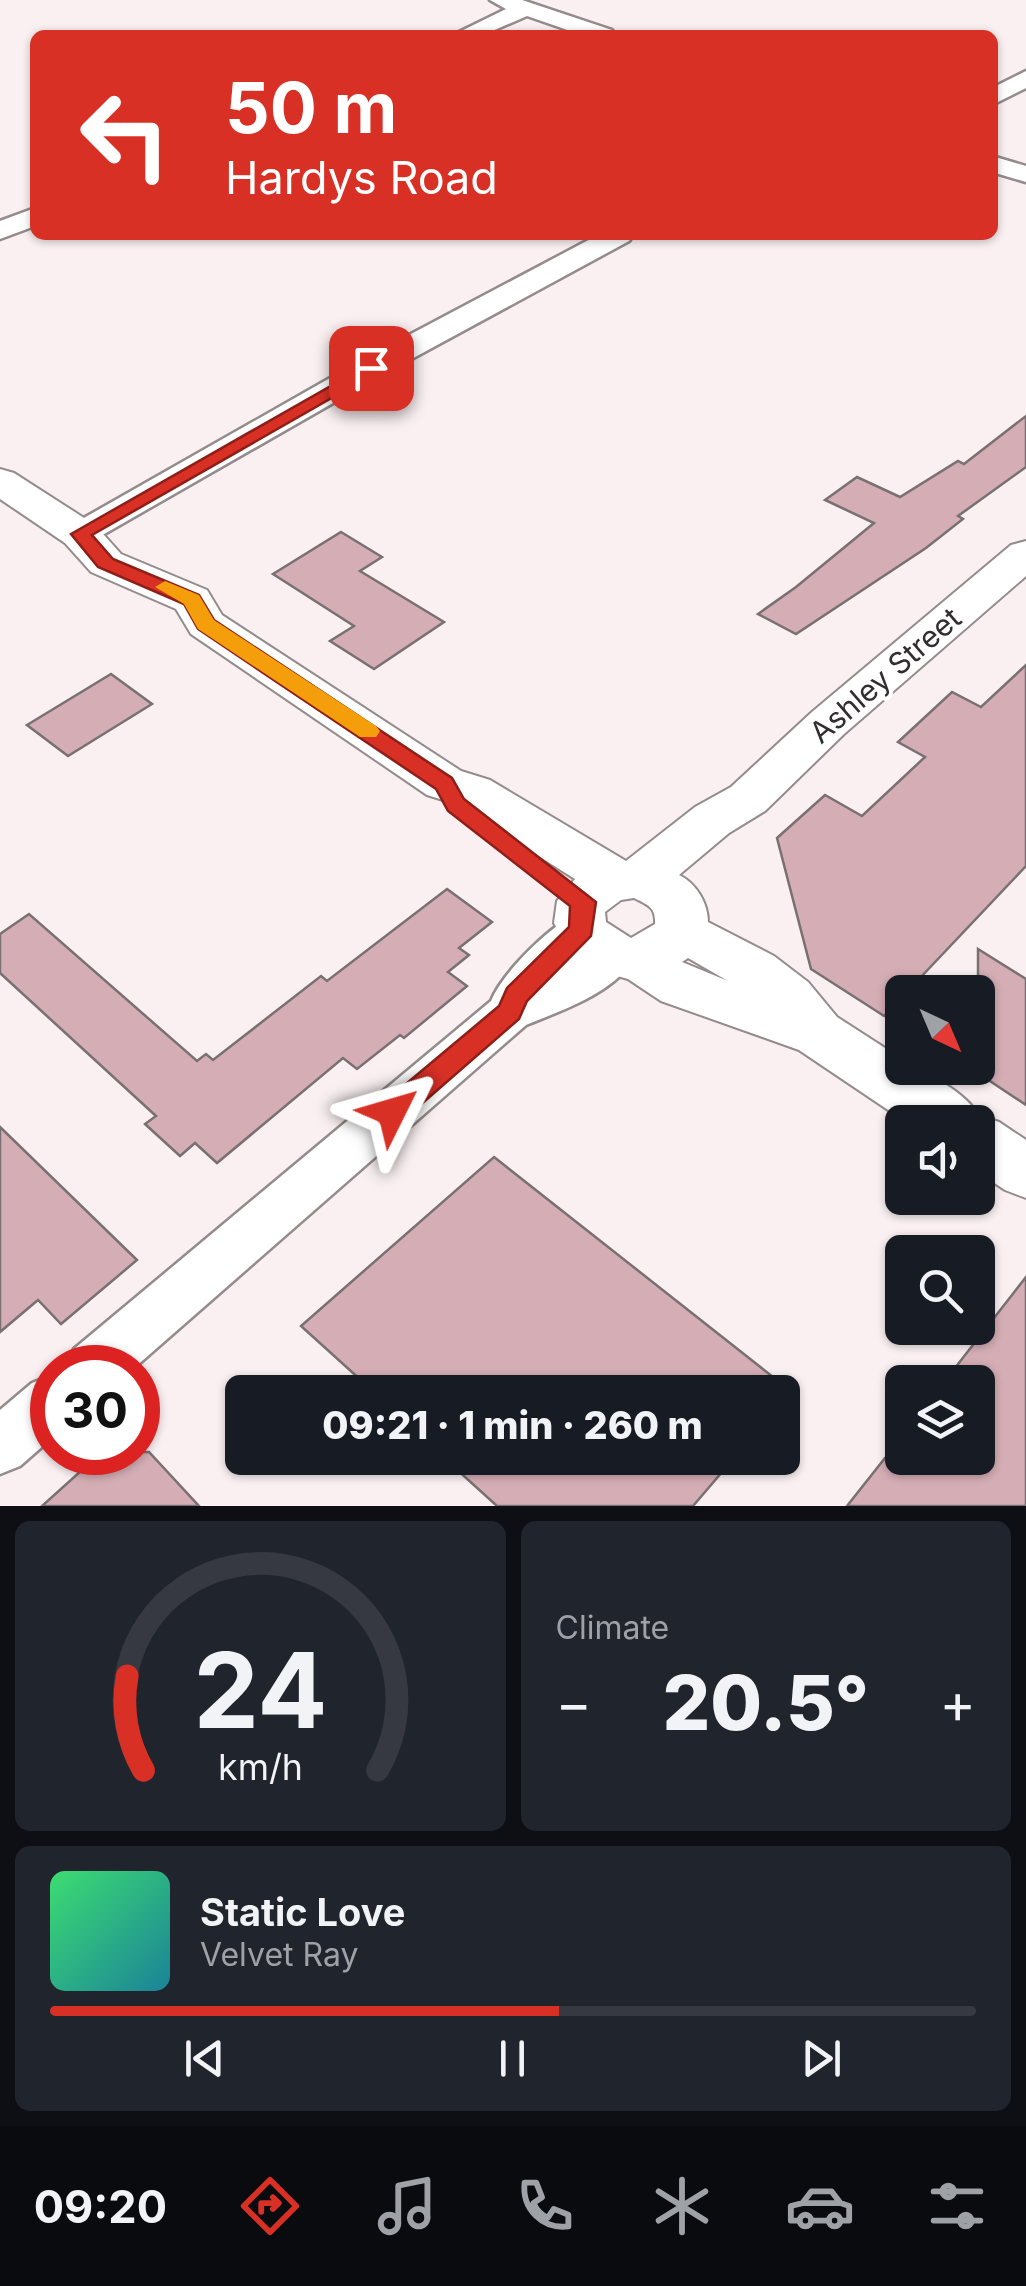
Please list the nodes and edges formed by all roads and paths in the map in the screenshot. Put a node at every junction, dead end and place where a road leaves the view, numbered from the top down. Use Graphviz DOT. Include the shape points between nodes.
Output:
graph roads {
  1 [pos="501,0"];
  2 [pos="526,8"];
  3 [pos="475,30"];
  4 [pos="590,30"];
  5 [pos="1026,78"];
  6 [pos="998,94"];
  7 [pos="998,166"];
  8 [pos="1026,174"];
  9 [pos="30,218"];
  10 [pos="0,231"];
  11 [pos="610,240"];
  12 [pos="0,481"];
  13 [pos="80,534"];
  14 [pos="1026,554"];
  15 [pos="629,917"];
  16 [pos="926,1105"];
  17 [pos="995,1151"];
  18 [pos="1026,1172"];
  19 [pos="119,1345"];
  20 [pos="30,1421"];
  21 [pos="0,1446"];
  1 -- 2 [label="street"];
  2 -- 3 [label="street"];
  2 -- 4 [label="street"];
  5 -- 6 [label="street"];
  7 -- 8 [label="street"];
  9 -- 10 [label="street"];
  11 -- 13 [label="street"];
  12 -- 13 [label="street"];
  13 -- 15 [label="street" via="106,563 192,600 206,624 444,784 456,805"];
  14 -- 15 [label="street, Ashley Street" via="828,723 748,799 736,831"];
  15 -- 16 [label="street" via="659,975 819,1034"];
  15 -- 19 [label="street, Ashley Street" via="562,991 510,1012"];
  17 -- 18 [label="street"];
  20 -- 21 [label="street"];
}
